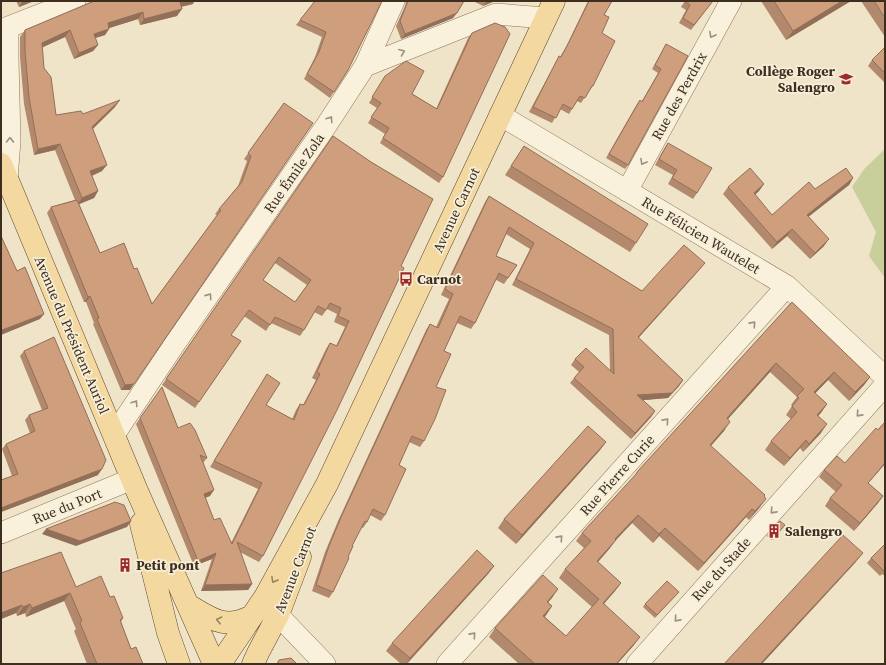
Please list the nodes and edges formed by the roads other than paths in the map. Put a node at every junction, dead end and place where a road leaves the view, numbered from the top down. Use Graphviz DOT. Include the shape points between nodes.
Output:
graph roads {
  1 [pos="75,1"];
  2 [pos="394,1"];
  3 [pos="731,1"];
  4 [pos="549,10"];
  5 [pos="5,29"];
  6 [pos="366,66"];
  7 [pos="500,115"];
  8 [pos="4,172"];
  9 [pos="627,191"];
  10 [pos="787,286"];
  11 [pos="885,377"];
  12 [pos="885,385"];
  13 [pos="114,436"];
  14 [pos="327,484"];
  15 [pos="134,485"];
  16 [pos="1,533"];
  17 [pos="158,596"];
  18 [pos="188,605"];
  19 [pos="278,615"];
  20 [pos="252,616"];
  21 [pos="251,660"];
  22 [pos="180,664"];
  23 [pos="206,664"];
  24 [pos="214,664"];
  25 [pos="220,664"];
  26 [pos="325,664"];
  27 [pos="447,664"];
  28 [pos="637,664"];
  1 -- 5 [label="street"];
  2 -- 6 [label="street, Rue Émile Zola"];
  3 -- 9 [label="street, Rue des Perdrix, one-way"];
  6 -- 4 [label="street, one-way" via="496,14"];
  4 -- 7 [label="main road, Avenue Carnot"];
  8 -- 5 [label="street, Avenue du Président Auriol, one-way" via="10,141"];
  13 -- 6 [label="street, Rue Émile Zola, one-way"];
  7 -- 9 [label="street, Rue Félicien Wautelet"];
  7 -- 14 [label="main road, Avenue Carnot"];
  8 -- 13 [label="main road, Avenue du Président Auriol"];
  9 -- 10 [label="street, Rue Félicien Wautelet"];
  10 -- 11 [label="street, Rue Félicien Wautelet"];
  27 -- 10 [label="street, Rue Pierre Curie, one-way"];
  12 -- 28 [label="street, Rue du Stade, one-way"];
  13 -- 15 [label="main road, Avenue du Président Auriol"];
  14 -- 19 [label="main road, Avenue Carnot"];
  14 -- 20 [label="main road, Avenue Carnot, one-way"];
  15 -- 16 [label="street, Rue du Port"];
  15 -- 17 [label="main road, Avenue du Président Auriol"];
  15 -- 18 [label="main road, Avenue du Président Auriol"];
  17 -- 22 [label="main road, Avenue du Président Auriol"];
  17 -- 23 [label="main road" via="192,652"];
  20 -- 18 [label="main road, Avenue Carnot, one-way" via="241,621 216,621"];
  18 -- 24 [label="main road, Avenue du Président Auriol"];
  19 -- 21 [label="main road, Avenue Carnot"];
  19 -- 26 [label="street"];
  20 -- 25 [label="main road, Avenue Carnot"];
}
